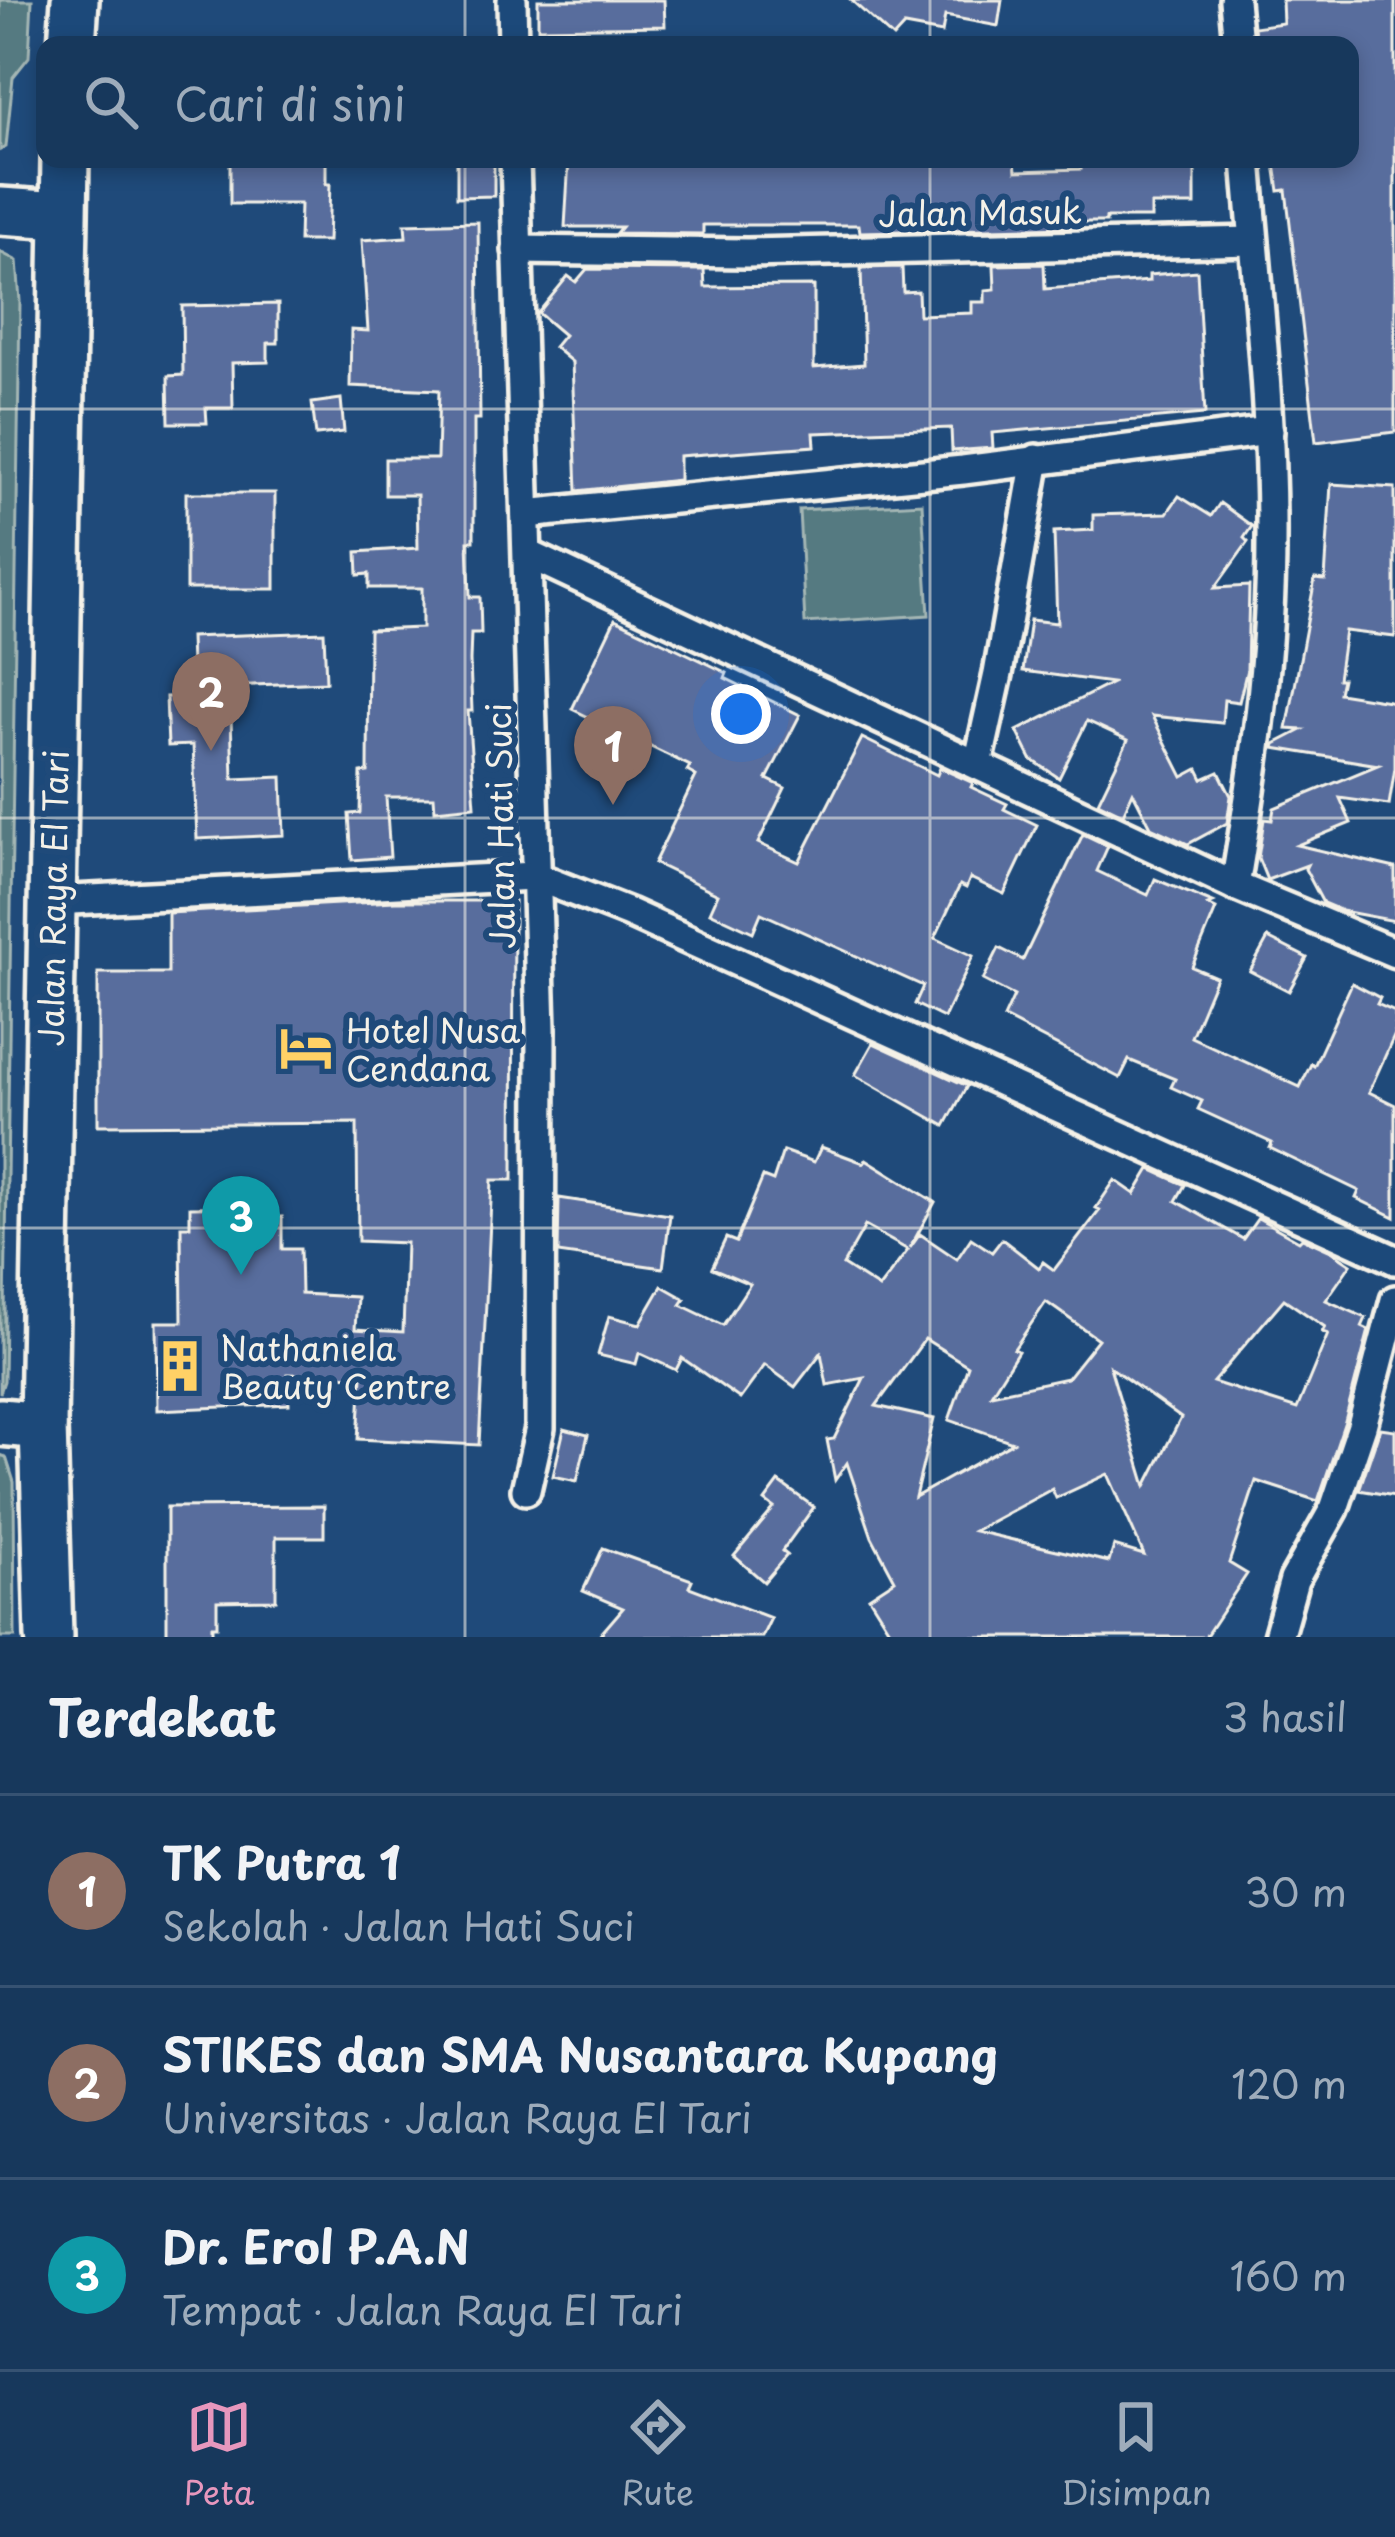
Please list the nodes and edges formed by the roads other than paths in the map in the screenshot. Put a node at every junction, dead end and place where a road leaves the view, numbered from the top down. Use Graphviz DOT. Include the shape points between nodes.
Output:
graph roads {
  1 [pos="75,0"];
  2 [pos="512,0"];
  3 [pos="1234,0"];
  4 [pos="73,36"];
  5 [pos="513,36"];
  6 [pos="1237,36"];
  7 [pos="65,168"];
  8 [pos="515,168"];
  9 [pos="1248,168"];
  10 [pos="0,211"];
  11 [pos="62,215"];
  12 [pos="1253,241"];
  13 [pos="517,250"];
  14 [pos="1269,431"];
  15 [pos="1036,459"];
  16 [pos="526,514"];
  17 [pos="530,555"];
  18 [pos="977,764"];
  19 [pos="535,876"];
  20 [pos="1235,886"];
  21 [pos="53,902"];
  22 [pos="1395,952"];
  23 [pos="1395,1260"];
  24 [pos="1395,1300"];
  25 [pos="21,1425"];
  26 [pos="526,1490"];
  27 [pos="50,1637"];
  28 [pos="1278,1637"];
  1 -- 4 [label="main road"];
  2 -- 5 [label="street"];
  3 -- 6 [label="street"];
  7 -- 11 [label="main road, Jalan Raya El Tari"];
  8 -- 13 [label="street, Jalan Hati Suci"];
  9 -- 12 [label="street"];
  10 -- 11 [label="main road"];
  11 -- 21 [label="main road, Jalan Raya El Tari"];
  12 -- 13 [label="street, Jalan Masuk"];
  12 -- 14 [label="street"];
  13 -- 16 [label="street, Jalan Hati Suci"];
  14 -- 15 [label="street"];
  14 -- 20 [label="street" via="1259,742"];
  15 -- 16 [label="street"];
  15 -- 18 [label="street"];
  16 -- 17 [label="street, Jalan Hati Suci"];
  17 -- 18 [label="street"];
  17 -- 19 [label="street, Jalan Hati Suci"];
  18 -- 20 [label="street"];
  19 -- 21 [label="street"];
  19 -- 23 [label="street"];
  19 -- 26 [label="street, Jalan Hati Suci" via="540,1428"];
  20 -- 22 [label="street"];
  21 -- 25 [label="main road, Jalan Raya El Tari"];
  24 -- 28 [label="street" via="1334,1509 1294,1580"];
  25 -- 27 [label="main road, Jalan Raya El Tari"];
}
